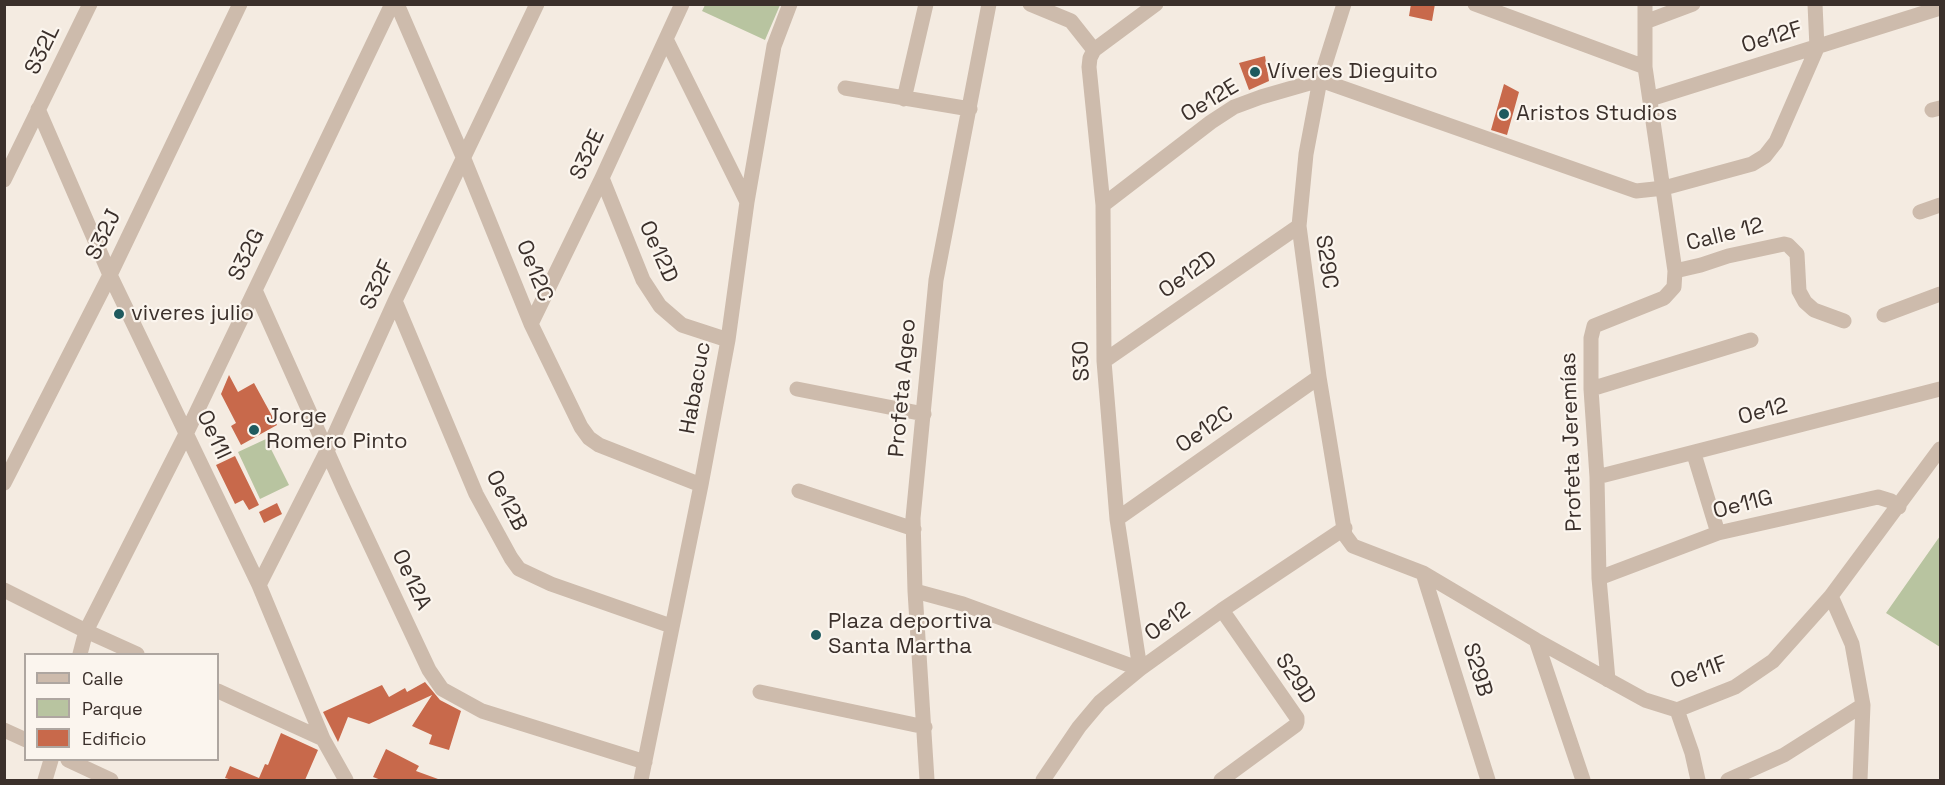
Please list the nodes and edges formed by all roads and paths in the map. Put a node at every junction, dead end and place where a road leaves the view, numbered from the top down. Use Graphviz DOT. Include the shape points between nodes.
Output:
graph roads {
  1 [pos="90,4"];
  2 [pos="240,4"];
  3 [pos="392,4"];
  4 [pos="397,4"];
  5 [pos="537,4"];
  6 [pos="682,4"];
  7 [pos="790,4"];
  8 [pos="926,4"];
  9 [pos="989,4"];
  10 [pos="1030,4"];
  11 [pos="1156,4"];
  12 [pos="1344,4"];
  13 [pos="1475,4"];
  14 [pos="1645,4"];
  15 [pos="1693,4"];
  16 [pos="1815,4"];
  17 [pos="1941,8"];
  18 [pos="1645,22"];
  19 [pos="666,39"];
  20 [pos="1817,48"];
  21 [pos="1094,50"];
  22 [pos="1645,67"];
  23 [pos="1320,80"];
  24 [pos="845,88"];
  25 [pos="904,99"];
  26 [pos="1650,99"];
  27 [pos="39,109"];
  28 [pos="970,109"];
  29 [pos="464,159"];
  30 [pos="602,178"];
  31 [pos="4,180"];
  32 [pos="1664,188"];
  33 [pos="747,202"];
  34 [pos="1103,205"];
  35 [pos="1941,205"];
  36 [pos="1920,212"];
  37 [pos="1299,226"];
  38 [pos="1675,271"];
  39 [pos="110,275"];
  40 [pos="255,290"];
  41 [pos="1941,294"];
  42 [pos="395,301"];
  43 [pos="1884,315"];
  44 [pos="1844,321"];
  45 [pos="531,324"];
  46 [pos="1751,339"];
  47 [pos="728,340"];
  48 [pos="1104,362"];
  49 [pos="1319,377"];
  50 [pos="797,389"];
  51 [pos="1591,389"];
  52 [pos="1941,389"];
  53 [pos="924,414"];
  54 [pos="187,432"];
  55 [pos="328,449"];
  56 [pos="1941,449"];
  57 [pos="1694,454"];
  58 [pos="1596,477"];
  59 [pos="4,483"];
  60 [pos="701,485"];
  61 [pos="799,491"];
  62 [pos="1899,507"];
  63 [pos="1117,519"];
  64 [pos="1345,528"];
  65 [pos="914,529"];
  66 [pos="1718,532"];
  67 [pos="1423,573"];
  68 [pos="1599,578"];
  69 [pos="259,585"];
  70 [pos="4,590"];
  71 [pos="915,591"];
  72 [pos="1831,596"];
  73 [pos="1222,610"];
  74 [pos="671,626"];
  75 [pos="86,631"];
  76 [pos="1536,640"];
  77 [pos="80,653"];
  78 [pos="136,653"];
  79 [pos="1140,669"];
  80 [pos="1608,680"];
  81 [pos="219,691"];
  82 [pos="760,692"];
  83 [pos="1863,705"];
  84 [pos="1677,710"];
  85 [pos="925,727"];
  86 [pos="4,730"];
  87 [pos="24,739"];
  88 [pos="323,739"];
  89 [pos="50,761"];
  90 [pos="72,761"];
  91 [pos="645,762"];
  92 [pos="45,780"];
  93 [pos="111,780"];
  94 [pos="346,780"];
  95 [pos="641,780"];
  96 [pos="927,780"];
  97 [pos="1043,780"];
  98 [pos="1221,780"];
  99 [pos="1488,780"];
  100 [pos="1582,780"];
  101 [pos="1698,780"];
  102 [pos="1728,780"];
  103 [pos="1860,780"];
  1 -- 27 [label="street, S32L"];
  2 -- 39 [label="street, S32J"];
  3 -- 40 [label="street, S32G"];
  4 -- 29 [label="street, Oe12C"];
  5 -- 29 [label="street, S32F"];
  6 -- 19 [label="street, S32E"];
  7 -- 33 [label="street, Habacuc" via="774,46"];
  8 -- 25 [label="street"];
  9 -- 28 [label="street, Profeta Ageo"];
  10 -- 21 [label="street" via="1071,21"];
  11 -- 21 [label="street"];
  12 -- 23 [label="street, S29C"];
  13 -- 22 [label="street"];
  14 -- 18 [label="street, Profeta Jeremías"];
  15 -- 18 [label="street"];
  16 -- 20 [label="street"];
  17 -- 20 [label="street, Oe12F"];
  18 -- 22 [label="street, Profeta Jeremías"];
  19 -- 30 [label="street, S32E"];
  19 -- 33 [label="street"];
  20 -- 26 [label="street, Oe12F"];
  20 -- 32 [label="street" via="1776,142 1765,156 1752,164"];
  21 -- 34 [label="street, S30" via="1089,67"];
  22 -- 26 [label="street, Profeta Jeremías"];
  23 -- 32 [label="street" via="1635,191"];
  23 -- 34 [label="street, Oe12E" via="1234,108"];
  23 -- 37 [label="street, S29C" via="1306,154"];
  24 -- 25 [label="street"];
  25 -- 28 [label="street"];
  26 -- 32 [label="street, Profeta Jeremías"];
  27 -- 31 [label="street, S32L"];
  27 -- 39 [label="street, Oe11l"];
  28 -- 53 [label="street, Profeta Ageo" via="936,280"];
  29 -- 42 [label="street, S32F"];
  29 -- 45 [label="street, Oe12C"];
  30 -- 45 [label="street, S32E"];
  30 -- 47 [label="street, Oe12D" via="643,279 660,306 682,325"];
  32 -- 38 [label="street, Profeta Jeremías"];
  33 -- 47 [label="street, Habacuc"];
  34 -- 48 [label="street, S30"];
  35 -- 36 [label="street"];
  37 -- 48 [label="street, Oe12D"];
  37 -- 49 [label="street, S29C"];
  38 -- 44 [label="street, Calle 12" via="1788,245 1797,254 1799,291 1805,302 1814,310"];
  38 -- 51 [label="street, Profeta Jeremías" via="1674,287 1664,298 1594,326"];
  39 -- 54 [label="street, Oe11l"];
  39 -- 59 [label="street, S32J"];
  40 -- 54 [label="street, S32G"];
  40 -- 55 [label="street, Oe12A"];
  41 -- 43 [label="street"];
  42 -- 55 [label="street, S32F"];
  42 -- 74 [label="street, Oe12B" via="462,464 519,569"];
  45 -- 60 [label="street, Oe12C" via="589,438"];
  46 -- 51 [label="street"];
  47 -- 60 [label="street, Habacuc"];
  48 -- 63 [label="street, S30"];
  49 -- 63 [label="street, Oe12C"];
  49 -- 64 [label="street, S29C"];
  50 -- 53 [label="street"];
  51 -- 58 [label="street, Profeta Jeremías"];
  52 -- 57 [label="street, Oe12"];
  53 -- 65 [label="street, Profeta Ageo"];
  54 -- 69 [label="street, Oe11l"];
  54 -- 75 [label="street, S32G"];
  55 -- 69 [label="street, S32F"];
  55 -- 91 [label="street, Oe12A" via="429,670 442,689 482,711"];
  56 -- 62 [label="street, Oe11F"];
  57 -- 58 [label="street, Oe12"];
  57 -- 66 [label="street"];
  58 -- 68 [label="street, Profeta Jeremías"];
  60 -- 74 [label="street, Habacuc"];
  61 -- 65 [label="street"];
  62 -- 66 [label="street, Oe11G" via="1878,497"];
  62 -- 72 [label="street, Oe11F"];
  63 -- 79 [label="street, S30"];
  64 -- 67 [label="street, Oe11F" via="1353,546"];
  64 -- 73 [label="street, Oe12"];
  65 -- 71 [label="street, Profeta Ageo"];
  66 -- 68 [label="street, Oe11G"];
  67 -- 76 [label="street, Oe11F"];
  67 -- 99 [label="street, S29B"];
  68 -- 80 [label="street, Profeta Jeremías"];
  69 -- 88 [label="street, Oe11l"];
  70 -- 75 [label="street"];
  71 -- 79 [label="street" via="963,604"];
  71 -- 85 [label="street, Profeta Ageo"];
  72 -- 83 [label="street" via="1852,644"];
  72 -- 84 [label="street, Oe11F" via="1773,661 1735,687"];
  73 -- 79 [label="street, Oe12"];
  73 -- 98 [label="street, S29D" via="1297,722"];
  74 -- 91 [label="street, Habacuc"];
  75 -- 77 [label="street, S32G"];
  75 -- 78 [label="street"];
  76 -- 80 [label="street, Oe11F"];
  76 -- 100 [label="street"];
  79 -- 97 [label="street, Oe12" via="1094,708"];
  80 -- 84 [label="street, Oe11F" via="1645,700"];
  81 -- 88 [label="street"];
  82 -- 85 [label="street"];
  83 -- 102 [label="street" via="1784,755"];
  83 -- 103 [label="street"];
  84 -- 101 [label="street"];
  85 -- 96 [label="street, Profeta Ageo"];
  86 -- 87 [label="street"];
  88 -- 94 [label="street, Oe11l"];
  89 -- 92 [label="street"];
  90 -- 93 [label="street"];
  91 -- 95 [label="street, Habacuc"];
}
